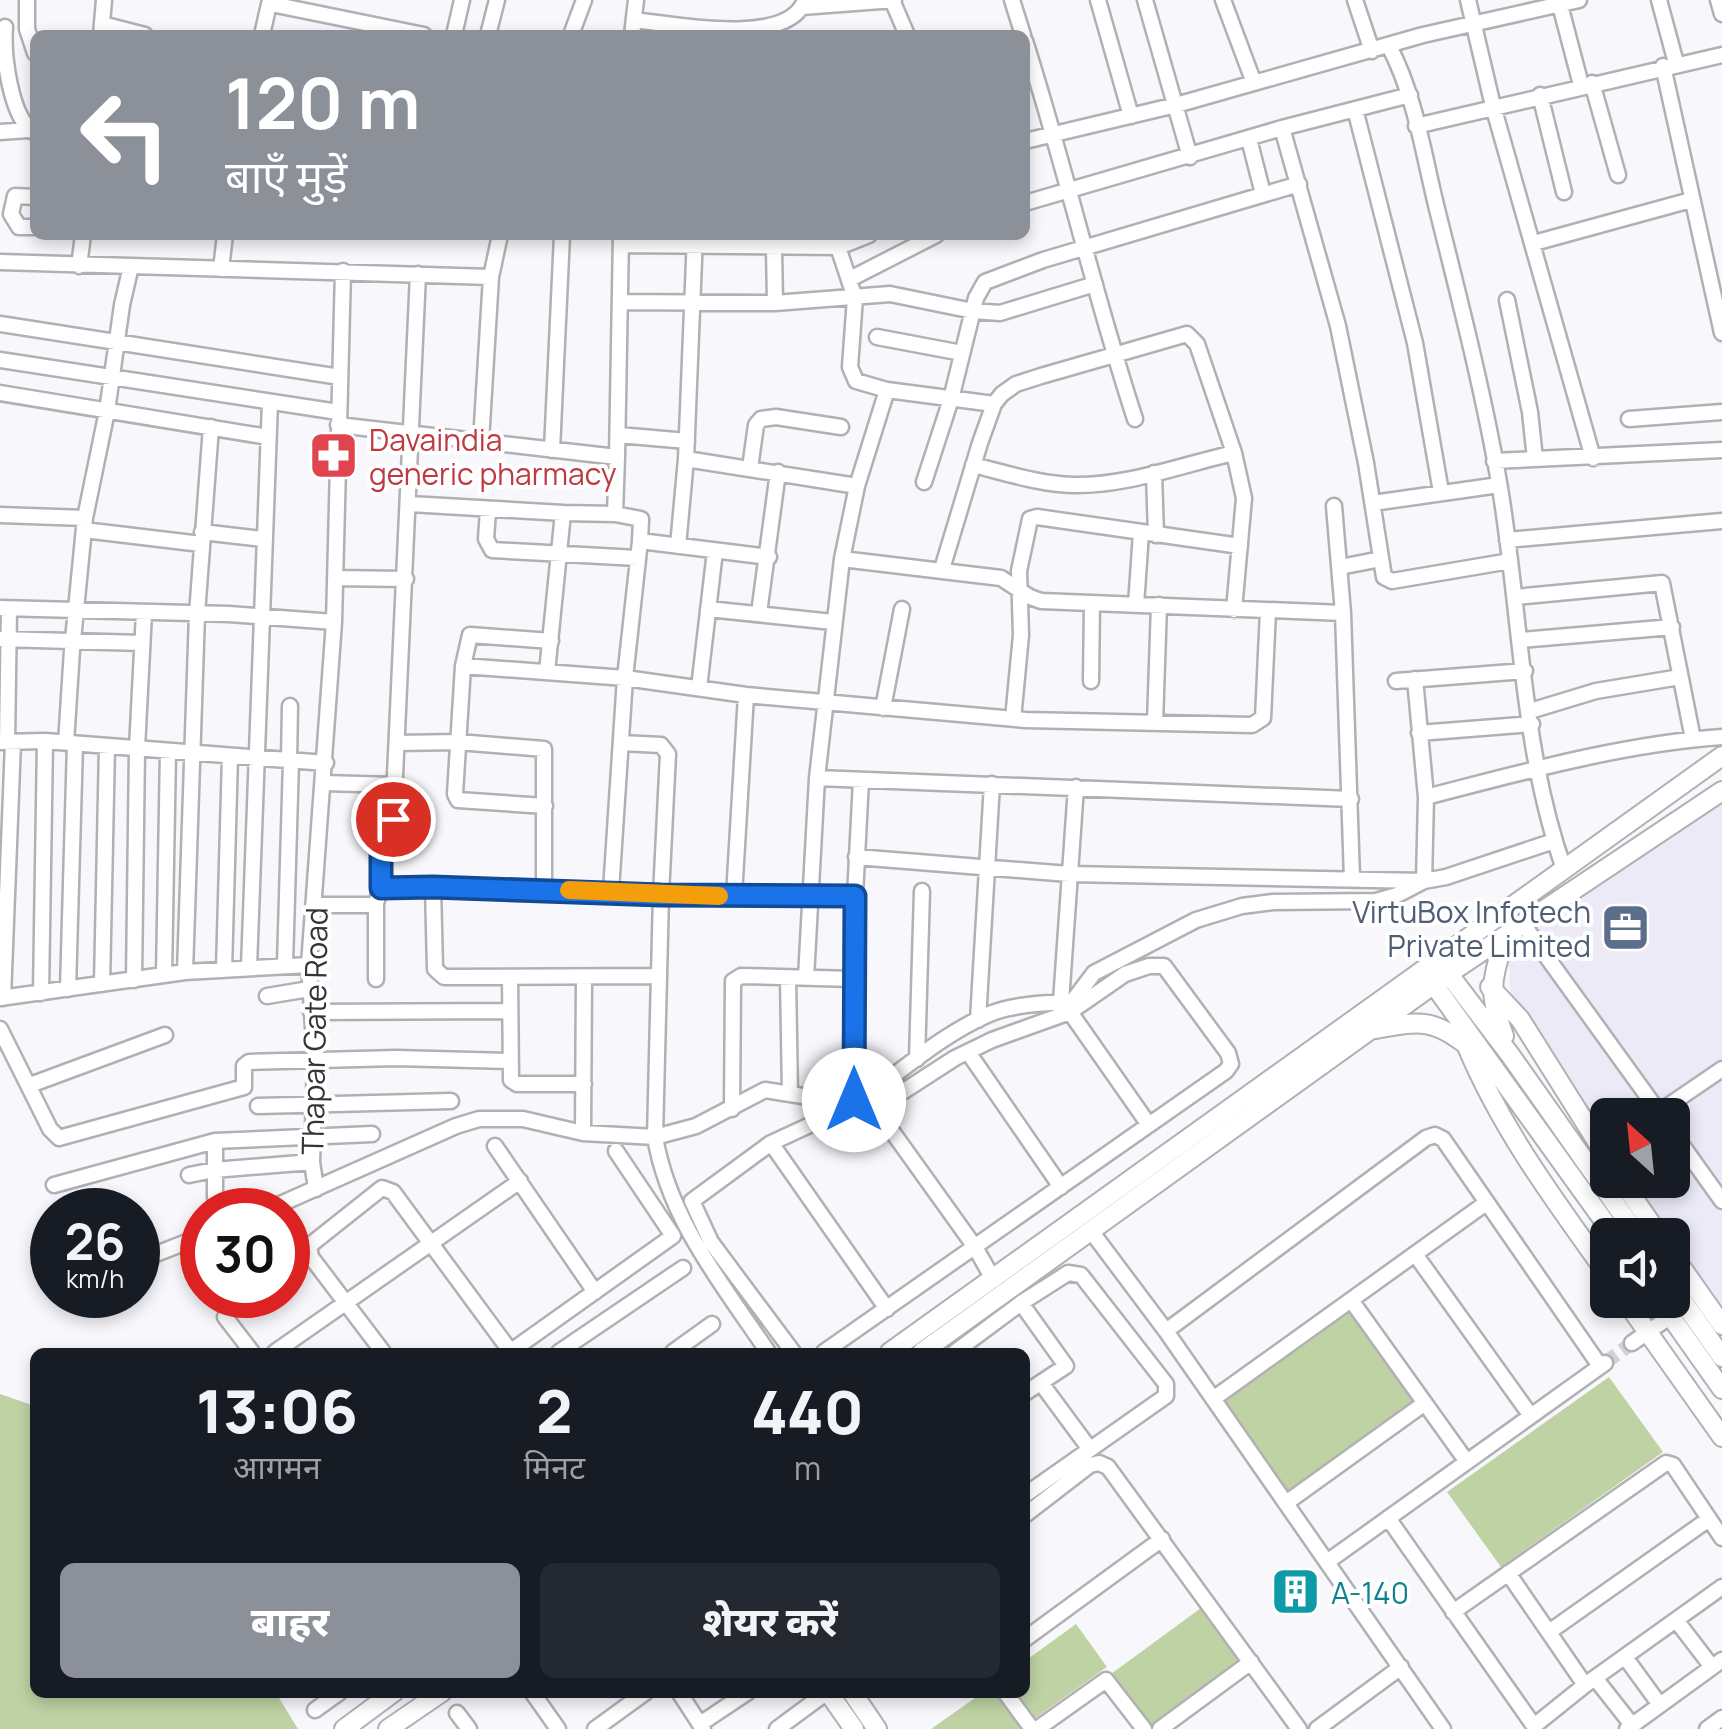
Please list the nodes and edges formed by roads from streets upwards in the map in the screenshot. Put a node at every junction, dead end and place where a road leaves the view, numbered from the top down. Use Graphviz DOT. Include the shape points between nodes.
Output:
graph roads {
  1 [pos="27,0"];
  2 [pos="104,0"];
  3 [pos="253,0"];
  4 [pos="462,0"];
  5 [pos="496,0"];
  6 [pos="584,0"];
  7 [pos="636,0"];
  8 [pos="892,0"];
  9 [pos="1012,0"];
  10 [pos="1098,0"];
  11 [pos="1145,0"];
  12 [pos="1223,0"];
  13 [pos="1355,0"];
  14 [pos="1468,0"];
  15 [pos="1578,0"];
  16 [pos="1658,0"];
  17 [pos="1718,0"];
  18 [pos="274,3"];
  19 [pos="803,4"];
  20 [pos="1560,5"];
  21 [pos="323,7"];
  22 [pos="1722,14"];
  23 [pos="1475,23"];
  24 [pos="2,27"];
  25 [pos="633,28"];
  26 [pos="102,29"];
  27 [pos="264,30"];
  28 [pos="406,30"];
  29 [pos="455,30"];
  30 [pos="489,30"];
  31 [pos="572,30"];
  32 [pos="905,30"];
  33 [pos="1021,30"];
  34 [pos="30,32"];
  35 [pos="30,41"];
  36 [pos="30,42"];
  37 [pos="1389,46"];
  38 [pos="2,48"];
  39 [pos="1372,51"];
  40 [pos="1722,54"];
  41 [pos="1030,56"];
  42 [pos="1670,64"];
  43 [pos="1254,84"];
  44 [pos="1586,84"];
  45 [pos="1540,95"];
  46 [pos="1410,96"];
  47 [pos="1176,105"];
  48 [pos="1493,106"];
  49 [pos="1354,109"];
  50 [pos="1132,116"];
  51 [pos="1416,126"];
  52 [pos="30,127"];
  53 [pos="1282,128"];
  54 [pos="0,132"];
  55 [pos="30,132"];
  56 [pos="1055,133"];
  57 [pos="1030,139"];
  58 [pos="1248,140"];
  59 [pos="1190,157"];
  60 [pos="1618,174"];
  61 [pos="1300,184"];
  62 [pos="1070,191"];
  63 [pos="1564,192"];
  64 [pos="1263,194"];
  65 [pos="30,197"];
  66 [pos="1691,200"];
  67 [pos="1030,202"];
  68 [pos="30,227"];
  69 [pos="82,240"];
  70 [pos="224,240"];
  71 [pos="499,240"];
  72 [pos="562,240"];
  73 [pos="621,240"];
  74 [pos="695,240"];
  75 [pos="926,240"];
  76 [pos="836,241"];
  77 [pos="1534,243"];
  78 [pos="774,248"];
  79 [pos="1086,248"];
  80 [pos="0,262"];
  81 [pos="79,266"];
  82 [pos="131,266"];
  83 [pos="221,269"];
  84 [pos="343,272"];
  85 [pos="418,274"];
  86 [pos="491,277"];
  87 [pos="850,279"];
  88 [pos="1095,284"];
  89 [pos="856,298"];
  90 [pos="1507,300"];
  91 [pos="620,302"];
  92 [pos="774,303"];
  93 [pos="692,304"];
  94 [pos="973,311"];
  95 [pos="0,324"];
  96 [pos="1722,333"];
  97 [pos="878,338"];
  98 [pos="117,341"];
  99 [pos="962,354"];
  100 [pos="1114,356"];
  101 [pos="0,360"];
  102 [pos="113,376"];
  103 [pos="340,377"];
  104 [pos="887,390"];
  105 [pos="0,393"];
  106 [pos="950,398"];
  107 [pos="270,402"];
  108 [pos="994,404"];
  109 [pos="108,411"];
  110 [pos="1722,412"];
  111 [pos="338,418"];
  112 [pos="1135,419"];
  113 [pos="1629,420"];
  114 [pos="841,427"];
  115 [pos="211,428"];
  116 [pos="411,432"];
  117 [pos="619,435"];
  118 [pos="268,438"];
  119 [pos="481,441"];
  120 [pos="687,441"];
  121 [pos="552,450"];
  122 [pos="1722,450"];
  123 [pos="1234,453"];
  124 [pos="617,457"];
  125 [pos="1593,458"];
  126 [pos="686,460"];
  127 [pos="1535,460"];
  128 [pos="1494,461"];
  129 [pos="973,464"];
  130 [pos="750,468"];
  131 [pos="778,472"];
  132 [pos="1154,474"];
  133 [pos="924,482"];
  134 [pos="1499,484"];
  135 [pos="858,486"];
  136 [pos="1440,492"];
  137 [pos="1373,503"];
  138 [pos="410,504"];
  139 [pos="1334,506"];
  140 [pos="488,510"];
  141 [pos="563,512"];
  142 [pos="0,514"];
  143 [pos="615,514"];
  144 [pos="1722,522"];
  145 [pos="85,524"];
  146 [pos="1148,534"];
  147 [pos="201,538"];
  148 [pos="263,539"];
  149 [pos="1507,540"];
  150 [pos="640,541"];
  151 [pos="678,546"];
  152 [pos="1240,546"];
  153 [pos="716,551"];
  154 [pos="559,552"];
  155 [pos="769,557"];
  156 [pos="637,558"];
  157 [pos="1381,558"];
  158 [pos="842,559"];
  159 [pos="1510,560"];
  160 [pos="1340,568"];
  161 [pos="942,570"];
  162 [pos="335,578"];
  163 [pos="406,579"];
  164 [pos="1018,588"];
  165 [pos="1515,596"];
  166 [pos="1092,603"];
  167 [pos="1136,604"];
  168 [pos="1159,606"];
  169 [pos="5,609"];
  170 [pos="76,609"];
  171 [pos="708,609"];
  172 [pos="902,609"];
  173 [pos="1234,610"];
  174 [pos="1268,611"];
  175 [pos="1343,612"];
  176 [pos="144,613"];
  177 [pos="758,613"];
  178 [pos="197,614"];
  179 [pos="260,616"];
  180 [pos="334,622"];
  181 [pos="833,622"];
  182 [pos="1672,627"];
  183 [pos="4,639"];
  184 [pos="73,640"];
  185 [pos="1521,640"];
  186 [pos="551,641"];
  187 [pos="142,642"];
  188 [pos="463,666"];
  189 [pos="1525,671"];
  190 [pos="548,672"];
  191 [pos="1680,677"];
  192 [pos="625,678"];
  193 [pos="1416,679"];
  194 [pos="1396,680"];
  195 [pos="1091,681"];
  196 [pos="699,688"];
  197 [pos="746,695"];
  198 [pos="826,702"];
  199 [pos="290,706"];
  200 [pos="883,708"];
  201 [pos="1531,717"];
  202 [pos="1013,719"];
  203 [pos="1155,723"];
  204 [pos="1419,733"];
  205 [pos="1722,737"];
  206 [pos="1693,739"];
  207 [pos="45,741"];
  208 [pos="7,742"];
  209 [pos="458,742"];
  210 [pos="71,743"];
  211 [pos="397,743"];
  212 [pos="621,743"];
  213 [pos="107,746"];
  214 [pos="137,748"];
  215 [pos="168,751"];
  216 [pos="194,754"];
  217 [pos="230,756"];
  218 [pos="1722,756"];
  219 [pos="256,757"];
  220 [pos="290,761"];
  221 [pos="326,764"];
  222 [pos="1536,768"];
  223 [pos="817,778"];
  224 [pos="861,780"];
  225 [pos="324,784"];
  226 [pos="992,784"];
  227 [pos="394,786"];
  228 [pos="1076,788"];
  229 [pos="1722,790"];
  230 [pos="1426,797"];
  231 [pos="1351,799"];
  232 [pos="545,806"];
  233 [pos="1554,841"];
  234 [pos="856,857"];
  235 [pos="985,866"];
  236 [pos="1564,869"];
  237 [pos="1070,874"];
  238 [pos="1352,878"];
  239 [pos="1424,881"];
  240 [pos="433,887"];
  241 [pos="544,890"];
  242 [pos="922,890"];
  243 [pos="611,892"];
  244 [pos="661,895"];
  245 [pos="378,896"];
  246 [pos="734,896"];
  247 [pos="810,896"];
  248 [pos="855,896"];
  249 [pos="315,905"];
  250 [pos="1522,924"];
  251 [pos="1505,936"];
  252 [pos="285,964"];
  253 [pos="309,966"];
  254 [pos="249,967"];
  255 [pos="224,970"];
  256 [pos="185,972"];
  257 [pos="1436,972"];
  258 [pos="164,975"];
  259 [pos="659,976"];
  260 [pos="510,977"];
  261 [pos="584,977"];
  262 [pos="788,978"];
  263 [pos="806,978"];
  264 [pos="854,978"];
  265 [pos="376,979"];
  266 [pos="134,980"];
  267 [pos="102,984"];
  268 [pos="1490,988"];
  269 [pos="68,989"];
  270 [pos="309,989"];
  271 [pos="40,993"];
  272 [pos="268,996"];
  273 [pos="1,998"];
  274 [pos="1066,1007"];
  275 [pos="510,1011"];
  276 [pos="311,1012"];
  277 [pos="978,1020"];
  278 [pos="0,1030"];
  279 [pos="1370,1030"];
  280 [pos="165,1035"];
  281 [pos="1466,1044"];
  282 [pos="968,1052"];
  283 [pos="314,1059"];
  284 [pos="917,1059"];
  285 [pos="509,1061"];
  286 [pos="1504,1062"];
  287 [pos="1722,1069"];
  288 [pos="584,1084"];
  289 [pos="30,1085"];
  290 [pos="790,1094"];
  291 [pos="1648,1098"];
  292 [pos="1682,1098"];
  293 [pos="854,1100"];
  294 [pos="451,1101"];
  295 [pos="312,1104"];
  296 [pos="258,1106"];
  297 [pos="732,1108"];
  298 [pos="876,1109"];
  299 [pos="1149,1125"];
  300 [pos="1590,1130"];
  301 [pos="584,1133"];
  302 [pos="372,1134"];
  303 [pos="312,1135"];
  304 [pos="655,1138"];
  305 [pos="215,1141"];
  306 [pos="771,1142"];
  307 [pos="495,1146"];
  308 [pos="616,1152"];
  309 [pos="1690,1156"];
  310 [pos="312,1162"];
  311 [pos="214,1170"];
  312 [pos="189,1175"];
  313 [pos="520,1180"];
  314 [pos="54,1185"];
  315 [pos="1061,1187"];
  316 [pos="215,1188"];
  317 [pos="316,1189"];
  318 [pos="310,1192"];
  319 [pos="1722,1201"];
  320 [pos="1486,1203"];
  321 [pos="1603,1218"];
  322 [pos="1623,1218"];
  323 [pos="1091,1231"];
  324 [pos="431,1241"];
  325 [pos="1062,1241"];
  326 [pos="975,1247"];
  327 [pos="1590,1249"];
  328 [pos="1415,1254"];
  329 [pos="684,1268"];
  330 [pos="993,1279"];
  331 [pos="1690,1279"];
  332 [pos="596,1292"];
  333 [pos="1351,1300"];
  334 [pos="346,1302"];
  335 [pos="1021,1302"];
  336 [pos="887,1308"];
  337 [pos="1690,1312"];
  338 [pos="226,1318"];
  339 [pos="1632,1318"];
  340 [pos="1668,1318"];
  341 [pos="1672,1318"];
  342 [pos="712,1324"];
  343 [pos="1722,1324"];
  344 [pos="1166,1332"];
  345 [pos="1640,1338"];
  346 [pos="249,1348"];
  347 [pos="281,1348"];
  348 [pos="379,1348"];
  349 [pos="507,1348"];
  350 [pos="516,1348"];
  351 [pos="565,1348"];
  352 [pos="679,1348"];
  353 [pos="765,1348"];
  354 [pos="790,1348"];
  355 [pos="830,1348"];
  356 [pos="896,1348"];
  357 [pos="927,1348"];
  358 [pos="960,1348"];
  359 [pos="1722,1357"];
  360 [pos="1041,1383"];
  361 [pos="1722,1389"];
  362 [pos="1030,1390"];
  363 [pos="1213,1399"];
  364 [pos="1425,1404"];
  365 [pos="1531,1416"];
  366 [pos="1722,1437"];
  367 [pos="1090,1448"];
  368 [pos="1467,1462"];
  369 [pos="1030,1491"];
  370 [pos="1286,1502"];
  371 [pos="1030,1511"];
  372 [pos="1388,1518"];
  373 [pos="1709,1519"];
  374 [pos="1162,1538"];
  375 [pos="1722,1538"];
  376 [pos="1327,1562"];
  377 [pos="1508,1574"];
  378 [pos="1722,1587"];
  379 [pos="1454,1612"];
  380 [pos="1676,1620"];
  381 [pos="1548,1632"];
  382 [pos="1030,1635"];
  383 [pos="1624,1657"];
  384 [pos="1251,1662"];
  385 [pos="1717,1663"];
  386 [pos="1401,1667"];
  387 [pos="1590,1682"];
  388 [pos="332,1698"];
  389 [pos="386,1698"];
  390 [pos="433,1698"];
  391 [pos="536,1698"];
  392 [pos="626,1698"];
  393 [pos="684,1698"];
  394 [pos="740,1698"];
  395 [pos="819,1698"];
  396 [pos="831,1698"];
  397 [pos="856,1698"];
  398 [pos="1010,1698"];
  399 [pos="1660,1705"];
  400 [pos="316,1710"];
  401 [pos="457,1713"];
  402 [pos="702,1727"];
  403 [pos="1629,1727"];
  404 [pos="344,1729"];
  405 [pos="388,1729"];
  406 [pos="469,1729"];
  407 [pos="558,1729"];
  408 [pos="595,1729"];
  409 [pos="777,1729"];
  410 [pos="854,1729"];
  411 [pos="877,1729"];
  412 [pos="1034,1729"];
  413 [pos="1144,1729"];
  414 [pos="1160,1729"];
  415 [pos="1299,1729"];
  416 [pos="1317,1729"];
  417 [pos="1443,1729"];
  1 -- 34 [label="street"];
  2 -- 26 [label="street"];
  3 -- 18 [label="street"];
  4 -- 29 [label="street"];
  5 -- 30 [label="street"];
  6 -- 31 [label="street"];
  7 -- 25 [label="street"];
  8 -- 19 [label="street"];
  8 -- 32 [label="street"];
  9 -- 33 [label="street"];
  10 -- 50 [label="street"];
  11 -- 47 [label="street"];
  12 -- 43 [label="street"];
  13 -- 39 [label="street"];
  14 -- 23 [label="street"];
  15 -- 20 [label="street"];
  16 -- 42 [label="street"];
  17 -- 22 [label="street"];
  18 -- 21 [label="street"];
  18 -- 27 [label="street"];
  19 -- 25 [label="street" via="794,16 751,29"];
  20 -- 23 [label="street"];
  20 -- 44 [label="street"];
  21 -- 28 [label="street"];
  23 -- 37 [label="street"];
  23 -- 48 [label="street"];
  24 -- 35 [label="street"];
  24 -- 38 [label="street"];
  36 -- 38 [label="street"];
  37 -- 39 [label="street"];
  37 -- 46 [label="street"];
  38 -- 52 [label="street"];
  39 -- 43 [label="street"];
  40 -- 42 [label="street"];
  41 -- 56 [label="street"];
  42 -- 44 [label="street"];
  42 -- 66 [label="street"];
  43 -- 47 [label="street"];
  44 -- 45 [label="street"];
  44 -- 60 [label="street"];
  45 -- 48 [label="street"];
  45 -- 63 [label="street"];
  46 -- 49 [label="street"];
  46 -- 51 [label="street"];
  47 -- 50 [label="street"];
  47 -- 59 [label="street"];
  48 -- 51 [label="street"];
  48 -- 77 [label="street"];
  49 -- 53 [label="street"];
  49 -- 136 [label="street" via="1415,343"];
  50 -- 56 [label="street"];
  51 -- 128 [label="street" via="1483,389"];
  53 -- 58 [label="street"];
  53 -- 61 [label="street"];
  54 -- 55 [label="street"];
  56 -- 57 [label="street"];
  56 -- 62 [label="street"];
  58 -- 59 [label="street"];
  58 -- 64 [label="street"];
  59 -- 62 [label="street"];
  61 -- 64 [label="street"];
  61 -- 137 [label="street" via="1338,326"];
  62 -- 67 [label="street"];
  62 -- 79 [label="street"];
  64 -- 79 [label="street"];
  65 -- 68 [label="street" via="14,196 11,214 19,227"];
  66 -- 77 [label="street"];
  66 -- 96 [label="street"];
  69 -- 81 [label="street"];
  70 -- 83 [label="street"];
  71 -- 86 [label="street"];
  72 -- 121 [label="street"];
  73 -- 74 [label="street"];
  73 -- 91 [label="street"];
  74 -- 78 [label="street"];
  74 -- 93 [label="street"];
  75 -- 87 [label="street"];
  76 -- 78 [label="street"];
  76 -- 87 [label="street"];
  77 -- 125 [label="street"];
  78 -- 92 [label="street"];
  79 -- 88 [label="street"];
  79 -- 94 [label="street" via="985,282"];
  80 -- 81 [label="street"];
  81 -- 82 [label="street"];
  82 -- 83 [label="street"];
  82 -- 98 [label="street"];
  83 -- 84 [label="street"];
  84 -- 85 [label="street"];
  84 -- 103 [label="street, Thapar Gate Road"];
  85 -- 86 [label="street"];
  85 -- 116 [label="street"];
  86 -- 119 [label="street"];
  87 -- 89 [label="street"];
  88 -- 94 [label="street" via="1010,311"];
  88 -- 100 [label="street"];
  89 -- 92 [label="street"];
  89 -- 94 [label="street" via="890,294"];
  89 -- 104 [label="street" via="851,375"];
  90 -- 127 [label="street"];
  91 -- 93 [label="street"];
  91 -- 117 [label="street"];
  92 -- 93 [label="street"];
  93 -- 120 [label="street"];
  94 -- 99 [label="street"];
  95 -- 98 [label="street"];
  97 -- 99 [label="street"];
  98 -- 102 [label="street"];
  98 -- 103 [label="street"];
  99 -- 106 [label="street"];
  100 -- 108 [label="street" via="1016,384"];
  100 -- 112 [label="street"];
  100 -- 123 [label="street" via="1194,338"];
  101 -- 102 [label="street"];
  102 -- 107 [label="street"];
  102 -- 109 [label="street"];
  103 -- 111 [label="street, Thapar Gate Road"];
  104 -- 106 [label="street"];
  104 -- 135 [label="street"];
  105 -- 109 [label="street"];
  106 -- 108 [label="street"];
  106 -- 133 [label="street"];
  107 -- 111 [label="street"];
  107 -- 118 [label="street"];
  108 -- 129 [label="street"];
  109 -- 115 [label="street"];
  109 -- 145 [label="street"];
  110 -- 113 [label="street"];
  111 -- 116 [label="street"];
  111 -- 162 [label="street, Thapar Gate Road"];
  114 -- 130 [label="street" via="761,419"];
  115 -- 118 [label="street"];
  115 -- 147 [label="street"];
  116 -- 119 [label="street"];
  116 -- 138 [label="street"];
  117 -- 120 [label="street"];
  117 -- 124 [label="street"];
  118 -- 148 [label="street"];
  119 -- 121 [label="street"];
  120 -- 126 [label="street"];
  121 -- 124 [label="street"];
  122 -- 125 [label="street"];
  123 -- 132 [label="street"];
  123 -- 152 [label="street" via="1244,498"];
  124 -- 143 [label="street"];
  125 -- 127 [label="street"];
  126 -- 130 [label="street"];
  126 -- 151 [label="street"];
  127 -- 128 [label="street"];
  128 -- 134 [label="street"];
  129 -- 132 [label="street" via="1072,485"];
  129 -- 161 [label="street"];
  130 -- 131 [label="street"];
  131 -- 135 [label="street"];
  131 -- 155 [label="street"];
  132 -- 146 [label="street"];
  134 -- 136 [label="street"];
  134 -- 149 [label="street"];
  135 -- 158 [label="street"];
  136 -- 137 [label="street"];
  137 -- 157 [label="street"];
  138 -- 140 [label="street"];
  138 -- 163 [label="street"];
  139 -- 160 [label="street"];
  140 -- 141 [label="street"];
  140 -- 154 [label="street" via="492,550"];
  141 -- 143 [label="street"];
  141 -- 154 [label="street"];
  142 -- 145 [label="street"];
  143 -- 150 [label="street" via="641,519"];
  144 -- 149 [label="street"];
  145 -- 147 [label="street"];
  145 -- 170 [label="street"];
  146 -- 152 [label="street"];
  146 -- 164 [label="street" via="1030,519"];
  146 -- 167 [label="street"];
  147 -- 148 [label="street"];
  147 -- 178 [label="street"];
  148 -- 179 [label="street"];
  149 -- 159 [label="street"];
  150 -- 151 [label="street"];
  150 -- 156 [label="street"];
  151 -- 153 [label="street"];
  152 -- 173 [label="street"];
  153 -- 155 [label="street"];
  153 -- 171 [label="street"];
  154 -- 156 [label="street"];
  154 -- 186 [label="street"];
  155 -- 177 [label="street"];
  156 -- 192 [label="street"];
  157 -- 159 [label="street" via="1384,577 1392,581"];
  157 -- 160 [label="street"];
  158 -- 161 [label="street"];
  158 -- 181 [label="street"];
  159 -- 165 [label="street"];
  160 -- 175 [label="street"];
  161 -- 164 [label="street" via="1001,578"];
  162 -- 163 [label="street"];
  162 -- 180 [label="street, Thapar Gate Road"];
  163 -- 211 [label="street"];
  164 -- 166 [label="street" via="1042,600"];
  164 -- 202 [label="street"];
  165 -- 182 [label="street" via="1662,582"];
  165 -- 185 [label="street"];
  166 -- 167 [label="street"];
  166 -- 195 [label="street"];
  167 -- 168 [label="street"];
  168 -- 173 [label="street"];
  168 -- 203 [label="street"];
  169 -- 170 [label="street"];
  169 -- 183 [label="street"];
  170 -- 176 [label="street"];
  170 -- 184 [label="street"];
  171 -- 177 [label="street"];
  171 -- 196 [label="street"];
  172 -- 200 [label="street"];
  173 -- 174 [label="street"];
  174 -- 175 [label="street"];
  174 -- 203 [label="street" via="1259,723"];
  175 -- 231 [label="street"];
  176 -- 178 [label="street"];
  176 -- 187 [label="street"];
  177 -- 181 [label="street"];
  178 -- 179 [label="street"];
  178 -- 216 [label="street"];
  179 -- 180 [label="street"];
  179 -- 219 [label="street"];
  180 -- 221 [label="street, Thapar Gate Road"];
  181 -- 198 [label="street"];
  182 -- 185 [label="street"];
  182 -- 191 [label="street"];
  183 -- 184 [label="street"];
  183 -- 208 [label="street"];
  184 -- 187 [label="street"];
  184 -- 210 [label="street"];
  185 -- 189 [label="street"];
  186 -- 188 [label="street" via="470,635"];
  186 -- 190 [label="street"];
  187 -- 214 [label="street"];
  188 -- 190 [label="street"];
  188 -- 209 [label="street"];
  189 -- 193 [label="street"];
  189 -- 201 [label="street"];
  190 -- 192 [label="street"];
  191 -- 201 [label="street" via="1596,691"];
  191 -- 206 [label="street"];
  192 -- 196 [label="street"];
  192 -- 212 [label="street"];
  193 -- 194 [label="street"];
  193 -- 204 [label="street"];
  196 -- 197 [label="street"];
  197 -- 198 [label="street"];
  197 -- 246 [label="street"];
  198 -- 200 [label="street"];
  198 -- 223 [label="street"];
  199 -- 220 [label="street"];
  200 -- 202 [label="street"];
  201 -- 204 [label="street"];
  201 -- 222 [label="street"];
  202 -- 203 [label="street"];
  204 -- 230 [label="street"];
  205 -- 206 [label="street"];
  206 -- 222 [label="street"];
  207 -- 208 [label="street"];
  207 -- 210 [label="street"];
  207 -- 271 [label="street"];
  208 -- 273 [label="street"];
  209 -- 211 [label="street"];
  209 -- 232 [label="street" via="544,749"];
  209 -- 232 [label="street" via="458,800"];
  210 -- 213 [label="street"];
  210 -- 269 [label="street"];
  211 -- 227 [label="street"];
  212 -- 243 [label="street"];
  212 -- 244 [label="street" via="662,745 668,754"];
  213 -- 214 [label="street"];
  213 -- 267 [label="street"];
  214 -- 215 [label="street"];
  214 -- 266 [label="street"];
  215 -- 216 [label="street"];
  215 -- 258 [label="street"];
  216 -- 217 [label="street"];
  216 -- 256 [label="street"];
  217 -- 219 [label="street"];
  217 -- 255 [label="street"];
  218 -- 236 [label="street"];
  219 -- 220 [label="street"];
  219 -- 254 [label="street"];
  220 -- 221 [label="street"];
  220 -- 252 [label="street"];
  221 -- 225 [label="street, Thapar Gate Road"];
  222 -- 230 [label="street"];
  222 -- 233 [label="street"];
  223 -- 224 [label="street"];
  223 -- 247 [label="street"];
  224 -- 226 [label="street"];
  224 -- 234 [label="street"];
  225 -- 227 [label="street"];
  225 -- 249 [label="street, Thapar Gate Road"];
  226 -- 228 [label="street"];
  226 -- 235 [label="street"];
  227 -- 245 [label="street"];
  228 -- 231 [label="street"];
  228 -- 237 [label="street"];
  229 -- 250 [label="street"];
  230 -- 239 [label="street"];
  231 -- 238 [label="street"];
  232 -- 241 [label="street"];
  233 -- 236 [label="street"];
  233 -- 239 [label="street"];
  234 -- 235 [label="street"];
  234 -- 248 [label="street"];
  235 -- 237 [label="street"];
  235 -- 277 [label="street"];
  236 -- 257 [label="street"];
  237 -- 238 [label="street"];
  237 -- 274 [label="street"];
  238 -- 239 [label="street"];
  239 -- 274 [label="street" via="1376,901 1274,902 1196,920 1094,972"];
  240 -- 241 [label="street"];
  240 -- 245 [label="street"];
  240 -- 260 [label="street" via="438,974"];
  241 -- 243 [label="street"];
  242 -- 284 [label="street"];
  243 -- 244 [label="street"];
  244 -- 246 [label="street"];
  244 -- 259 [label="street"];
  245 -- 249 [label="street"];
  245 -- 265 [label="street"];
  246 -- 247 [label="street"];
  247 -- 248 [label="street"];
  247 -- 263 [label="street"];
  248 -- 264 [label="street"];
  249 -- 253 [label="street, Thapar Gate Road"];
  250 -- 251 [label="street"];
  250 -- 291 [label="street"];
  251 -- 257 [label="street"];
  251 -- 268 [label="street"];
  252 -- 253 [label="street"];
  252 -- 254 [label="street"];
  253 -- 270 [label="street, Thapar Gate Road"];
  254 -- 255 [label="street"];
  255 -- 256 [label="street"];
  256 -- 258 [label="street"];
  257 -- 279 [label="street"];
  257 -- 286 [label="street"];
  257 -- 325 [label="street"];
  258 -- 266 [label="street"];
  259 -- 261 [label="street"];
  259 -- 304 [label="street"];
  260 -- 261 [label="street"];
  260 -- 275 [label="street"];
  261 -- 288 [label="street"];
  262 -- 263 [label="street"];
  262 -- 290 [label="street"];
  262 -- 297 [label="street" via="733,981"];
  263 -- 264 [label="street"];
  264 -- 293 [label="street"];
  266 -- 267 [label="street"];
  267 -- 269 [label="street"];
  268 -- 286 [label="street"];
  268 -- 300 [label="street" via="1520,1019"];
  269 -- 271 [label="street"];
  270 -- 272 [label="street"];
  270 -- 276 [label="street, Thapar Gate Road"];
  271 -- 273 [label="street"];
  274 -- 277 [label="street" via="1020,1006"];
  274 -- 282 [label="street"];
  274 -- 299 [label="street"];
  274 -- 299 [label="street" via="1125,974 1164,966 1228,1053 1226,1071"];
  275 -- 276 [label="street"];
  275 -- 285 [label="street"];
  276 -- 283 [label="street, Thapar Gate Road"];
  277 -- 284 [label="street"];
  278 -- 289 [label="street"];
  279 -- 281 [label="street" via="1420,1021"];
  279 -- 323 [label="street"];
  280 -- 289 [label="street"];
  281 -- 286 [label="street"];
  281 -- 327 [label="street" via="1513,1140"];
  282 -- 298 [label="street"];
  282 -- 315 [label="street"];
  283 -- 285 [label="street"];
  283 -- 289 [label="street" via="249,1062 244,1087 64,1138 54,1135"];
  283 -- 295 [label="street, Thapar Gate Road"];
  284 -- 293 [label="street"];
  285 -- 288 [label="street" via="517,1084"];
  286 -- 321 [label="street"];
  286 -- 322 [label="street"];
  287 -- 292 [label="street"];
  288 -- 301 [label="street"];
  290 -- 293 [label="street"];
  290 -- 297 [label="street" via="766,1090"];
  294 -- 295 [label="street"];
  295 -- 296 [label="street"];
  295 -- 303 [label="street, Thapar Gate Road"];
  297 -- 304 [label="street"];
  298 -- 306 [label="street" via="838,1112"];
  298 -- 326 [label="street"];
  299 -- 315 [label="street"];
  301 -- 304 [label="street, Thapar Gate Road"];
  301 -- 317 [label="street, Thapar Gate Road" via="523,1119 479,1119"];
  302 -- 303 [label="street"];
  303 -- 305 [label="street"];
  303 -- 310 [label="street, Thapar Gate Road"];
  304 -- 353 [label="street" via="701,1256"];
  305 -- 311 [label="street"];
  305 -- 314 [label="street"];
  306 -- 336 [label="street"];
  306 -- 354 [label="street" via="692,1201 711,1242"];
  307 -- 313 [label="street"];
  308 -- 332 [label="street" via="673,1236"];
  309 -- 319 [label="street"];
  310 -- 311 [label="street"];
  310 -- 317 [label="street, Thapar Gate Road"];
  311 -- 312 [label="street"];
  311 -- 316 [label="street"];
  313 -- 324 [label="street"];
  313 -- 332 [label="street"];
  315 -- 326 [label="street"];
  317 -- 318 [label="street"];
  320 -- 328 [label="street"];
  320 -- 344 [label="street" via="1443,1139 1426,1138"];
  320 -- 365 [label="street" via="1602,1365"];
  323 -- 325 [label="street"];
  323 -- 344 [label="street"];
  324 -- 334 [label="street"];
  324 -- 334 [label="street" via="394,1192 374,1192 309,1246"];
  324 -- 349 [label="street"];
  325 -- 330 [label="street"];
  325 -- 357 [label="street"];
  326 -- 330 [label="street"];
  326 -- 336 [label="street"];
  328 -- 333 [label="street"];
  328 -- 365 [label="street"];
  329 -- 351 [label="street"];
  330 -- 356 [label="street"];
  331 -- 343 [label="street"];
  332 -- 350 [label="street"];
  333 -- 363 [label="street"];
  333 -- 364 [label="street"];
  334 -- 347 [label="street"];
  334 -- 348 [label="street"];
  335 -- 358 [label="street"];
  335 -- 360 [label="street" via="1066,1366"];
  335 -- 367 [label="street" via="1068,1273 1081,1275 1166,1384 1166,1396"];
  336 -- 355 [label="street"];
  337 -- 359 [label="street"];
  338 -- 346 [label="street"];
  339 -- 345 [label="street"];
  340 -- 345 [label="street"];
  341 -- 361 [label="street"];
  342 -- 352 [label="street"];
  344 -- 363 [label="street"];
  345 -- 366 [label="street"];
  360 -- 362 [label="street"];
  360 -- 367 [label="street"];
  363 -- 370 [label="street"];
  364 -- 368 [label="street"];
  364 -- 370 [label="street"];
  365 -- 368 [label="street"];
  367 -- 369 [label="street"];
  368 -- 372 [label="street"];
  370 -- 376 [label="street"];
  371 -- 374 [label="street" via="1099,1463"];
  372 -- 376 [label="street"];
  372 -- 379 [label="street"];
  373 -- 375 [label="street"];
  373 -- 377 [label="street" via="1673,1466 1660,1465"];
  373 -- 381 [label="street"];
  374 -- 382 [label="street"];
  374 -- 384 [label="street"];
  376 -- 386 [label="street"];
  377 -- 379 [label="street"];
  377 -- 381 [label="street"];
  378 -- 380 [label="street"];
  379 -- 387 [label="street" via="1534,1726"];
  380 -- 383 [label="street"];
  380 -- 385 [label="street"];
  381 -- 387 [label="street"];
  383 -- 387 [label="street"];
  383 -- 399 [label="street"];
  384 -- 414 [label="street"];
  384 -- 415 [label="street"];
  385 -- 399 [label="street"];
  386 -- 416 [label="street"];
  386 -- 417 [label="street"];
  387 -- 403 [label="street"];
  388 -- 400 [label="street"];
  389 -- 404 [label="street"];
  390 -- 405 [label="street"];
  391 -- 407 [label="street"];
  392 -- 408 [label="street"];
  393 -- 402 [label="street"];
  394 -- 402 [label="street"];
  395 -- 409 [label="street"];
  396 -- 410 [label="street"];
  397 -- 411 [label="street"];
  398 -- 412 [label="street"];
  399 -- 403 [label="street"];
  401 -- 406 [label="street"];
  412 -- 413 [label="street" via="1106,1680"];
}
